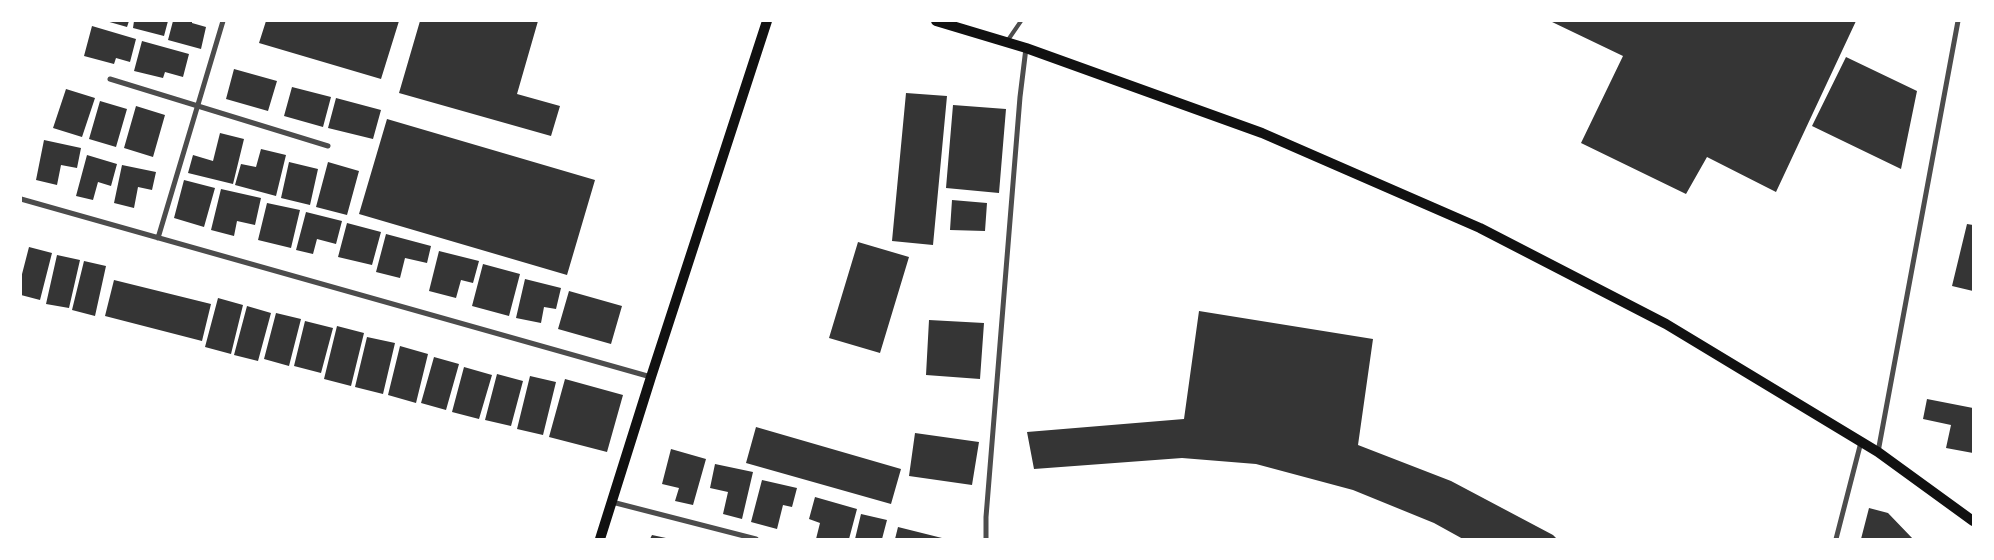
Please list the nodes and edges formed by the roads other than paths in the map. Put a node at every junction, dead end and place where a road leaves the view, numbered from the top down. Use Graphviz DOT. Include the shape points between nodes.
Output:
graph roads {
  1 [pos="223,21"];
  2 [pos="767,21"];
  3 [pos="936,21"];
  4 [pos="1021,21"];
  5 [pos="1958,21"];
  6 [pos="1007,43"];
  7 [pos="1026,48"];
  8 [pos="110,79"];
  9 [pos="196,106"];
  10 [pos="328,146"];
  11 [pos="21,199"];
  12 [pos="158,238"];
  13 [pos="651,377"];
  14 [pos="1861,442"];
  15 [pos="1878,452"];
  16 [pos="612,502"];
  17 [pos="1973,521"];
  18 [pos="600,539"];
  19 [pos="756,539"];
  20 [pos="986,539"];
  21 [pos="1836,539"];
  1 -- 9 [label="street"];
  2 -- 13 [label="main road"];
  3 -- 6 [label="main road"];
  4 -- 6 [label="lane"];
  5 -- 15 [label="street"];
  6 -- 7 [label="main road"];
  7 -- 14 [label="main road" via="1262,133 1480,228 1666,324"];
  7 -- 20 [label="street"];
  8 -- 9 [label="street"];
  9 -- 10 [label="street"];
  9 -- 12 [label="street"];
  11 -- 12 [label="street"];
  12 -- 13 [label="street"];
  13 -- 16 [label="main road"];
  14 -- 15 [label="main road"];
  14 -- 21 [label="street"];
  15 -- 17 [label="main road"];
  16 -- 18 [label="main road"];
  16 -- 19 [label="street"];
}
